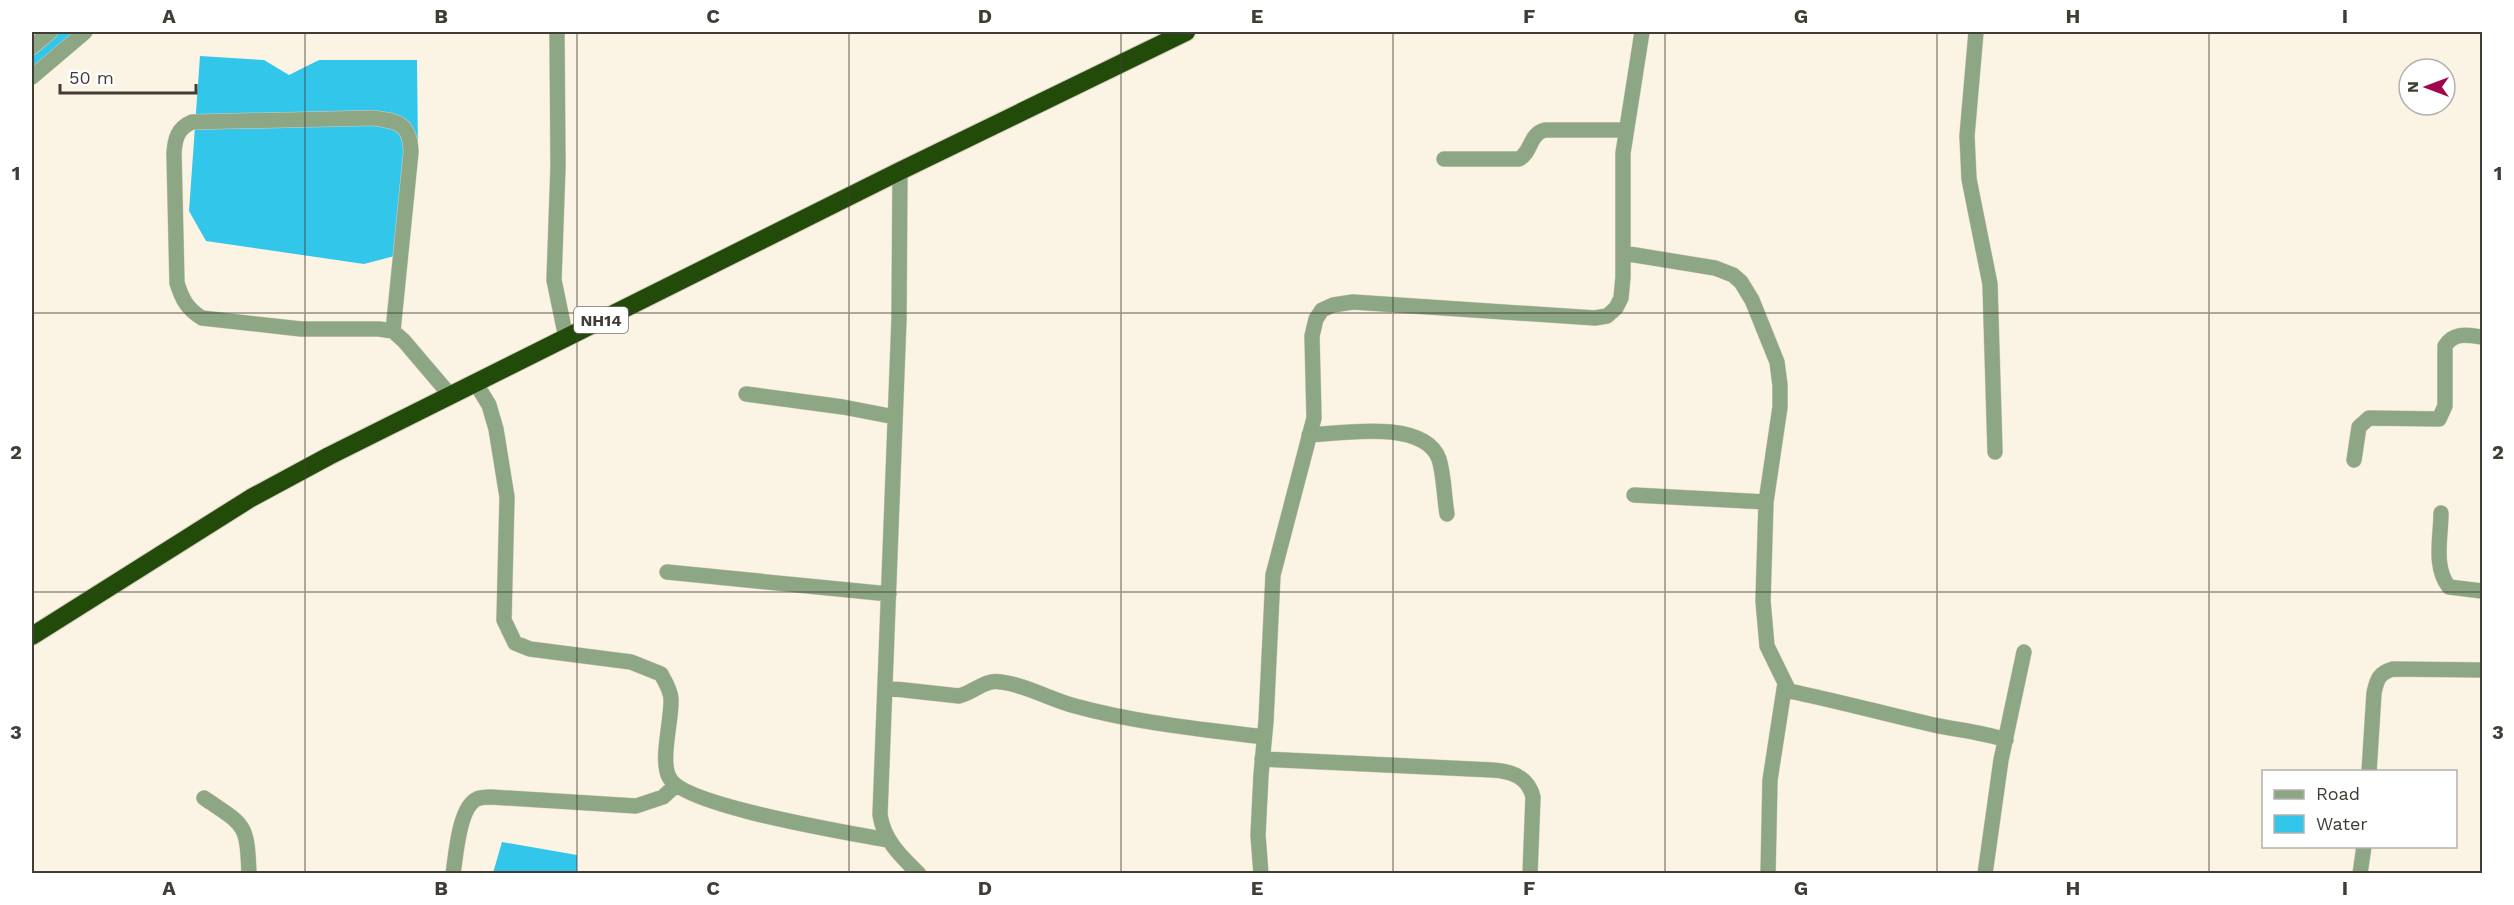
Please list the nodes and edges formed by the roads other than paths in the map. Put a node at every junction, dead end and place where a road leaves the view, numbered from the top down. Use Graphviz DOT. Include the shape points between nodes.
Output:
graph roads {
  1 [pos="50,32"];
  2 [pos="85,32"];
  3 [pos="557,32"];
  4 [pos="1186,32"];
  5 [pos="1642,32"];
  6 [pos="1976,32"];
  7 [pos="32,47"];
  8 [pos="32,77"];
  9 [pos="1626,130"];
  10 [pos="1444,159"];
  11 [pos="900,171"];
  12 [pos="1623,253"];
  13 [pos="393,331"];
  14 [pos="2482,337"];
  15 [pos="566,338"];
  16 [pos="475,382"];
  17 [pos="746,394"];
  18 [pos="450,395"];
  19 [pos="895,417"];
  20 [pos="1309,435"];
  21 [pos="1995,452"];
  22 [pos="2354,460"];
  23 [pos="1634,495"];
  24 [pos="1766,502"];
  25 [pos="2441,513"];
  26 [pos="1447,514"];
  27 [pos="667,572"];
  28 [pos="2482,591"];
  29 [pos="889,594"];
  30 [pos="32,636"];
  31 [pos="2024,652"];
  32 [pos="2482,670"];
  33 [pos="1785,683"];
  34 [pos="886,688"];
  35 [pos="1264,737"];
  36 [pos="2006,740"];
  37 [pos="1262,759"];
  38 [pos="2369,770"];
  39 [pos="675,786"];
  40 [pos="204,798"];
  41 [pos="887,840"];
  42 [pos="2364,848"];
  43 [pos="249,873"];
  44 [pos="453,873"];
  45 [pos="919,873"];
  46 [pos="1261,873"];
  47 [pos="1530,873"];
  48 [pos="1768,873"];
  49 [pos="1986,873"];
  50 [pos="2360,873"];
  1 -- 7 [label="street"];
  2 -- 8 [label="street"];
  3 -- 15 [label="street" via="554,280"];
  4 -- 11 [label="highway, NH14"];
  5 -- 9 [label="street"];
  6 -- 21 [label="street" via="1967,136 1971,186 1990,284"];
  9 -- 10 [label="street" via="1545,130 1535,135 1524,157 1519,159"];
  9 -- 12 [label="street"];
  11 -- 15 [label="highway, NH14"];
  11 -- 19 [label="street"];
  12 -- 20 [label="street" via="1621,298 1617,309 1607,316 1353,302 1322,310 1312,336 1315,404"];
  12 -- 24 [label="street" via="1715,268 1742,282 1776,362 1780,385"];
  13 -- 13 [label="street" via="411,152 410,137 403,125 373,118 192,122 183,126 174,153 177,283 190,310 202,318 301,329"];
  13 -- 18 [label="street"];
  14 -- 22 [label="street" via="2457,335 2445,346 2445,406 2439,418 2369,418 2359,427"];
  15 -- 16 [label="highway, NH14"];
  16 -- 18 [label="highway, NH14"];
  16 -- 39 [label="street" via="489,405 496,429 507,497 504,620 509,632 515,643 530,649 631,662 661,674 671,697 667,761 668,776"];
  17 -- 19 [label="street"];
  18 -- 30 [label="highway, NH14" via="251,498"];
  19 -- 29 [label="street"];
  20 -- 26 [label="street" via="1395,432 1431,445 1439,459"];
  20 -- 35 [label="street" via="1273,575"];
  23 -- 24 [label="street"];
  24 -- 33 [label="street" via="1764,634"];
  25 -- 28 [label="street" via="2440,569 2444,580 2450,587"];
  27 -- 29 [label="street"];
  29 -- 34 [label="street"];
  31 -- 36 [label="street"];
  32 -- 38 [label="street" via="2382,672 2374,693"];
  33 -- 36 [label="street" via="1789,691"];
  33 -- 48 [label="street" via="1770,780"];
  34 -- 35 [label="street" via="959,696 988,682 1002,681 1074,706 1134,720"];
  34 -- 41 [label="street" via="879,815"];
  35 -- 37 [label="street"];
  36 -- 49 [label="street"];
  37 -- 46 [label="street" via="1258,835"];
  37 -- 47 [label="street" via="1508,771 1530,786 1533,797"];
  39 -- 41 [label="street" via="760,815"];
  39 -- 44 [label="street" via="663,797 636,806 491,796 477,799 468,807 463,820"];
  40 -- 43 [label="street" via="237,820 243,829 248,839"];
  41 -- 45 [label="street"];
  42 -- 50 [label="street"];
}
